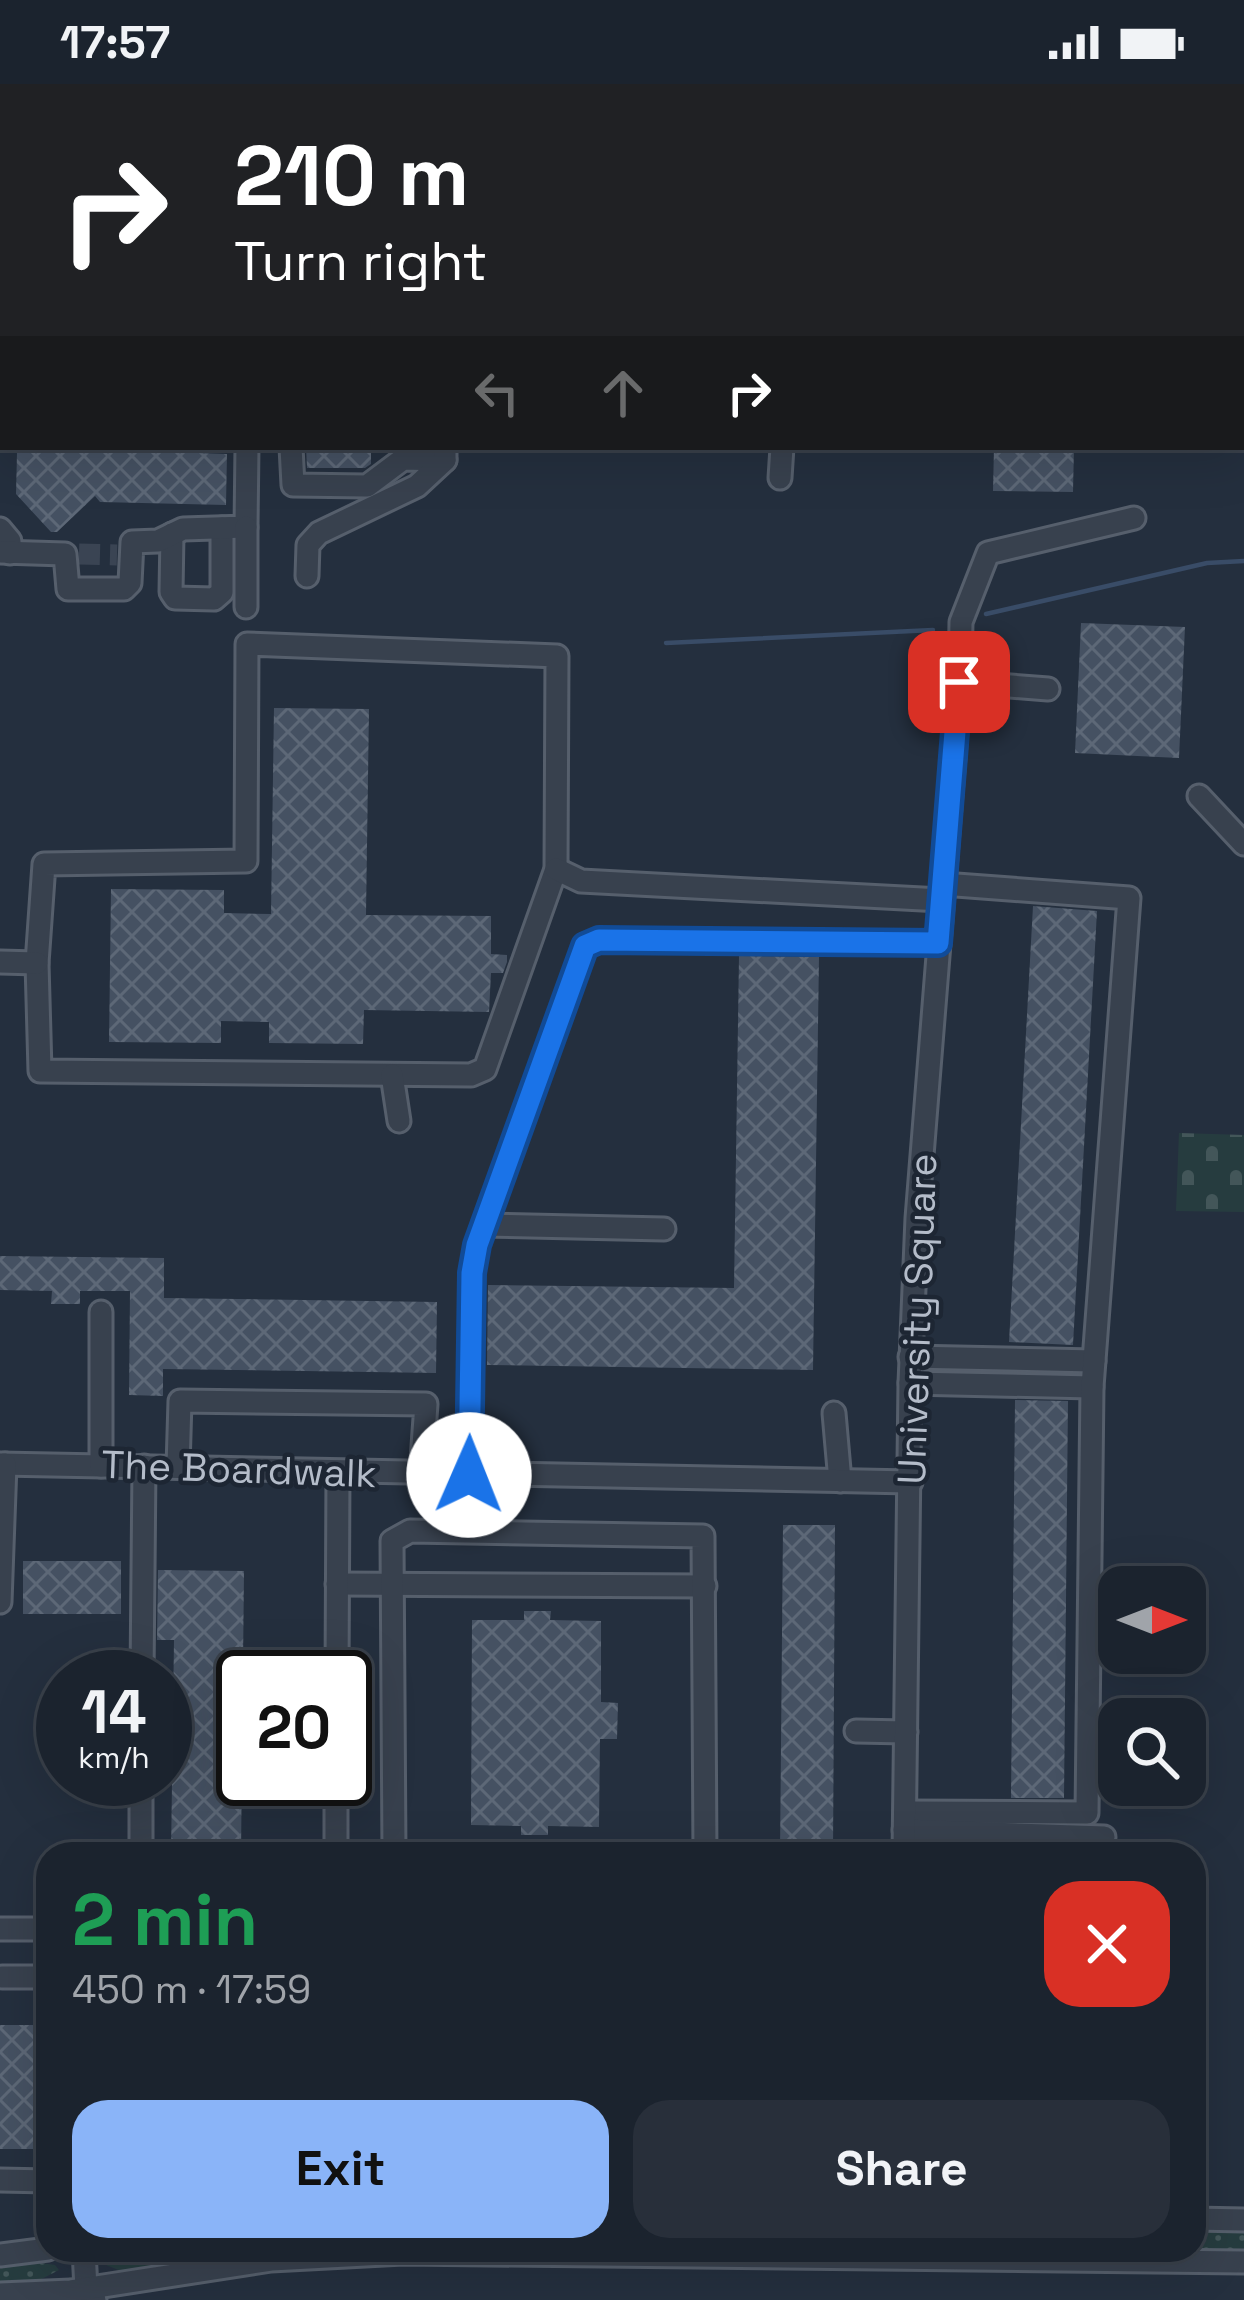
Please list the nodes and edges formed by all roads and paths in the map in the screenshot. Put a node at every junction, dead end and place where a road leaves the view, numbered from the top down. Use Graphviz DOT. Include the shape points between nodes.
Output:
graph roads {
  1 [pos="247,450"];
  2 [pos="291,450"];
  3 [pos="782,450"];
  4 [pos="445,454"];
  5 [pos="780,478"];
  6 [pos="1134,518"];
  7 [pos="246,527"];
  8 [pos="222,528"];
  9 [pos="0,529"];
  10 [pos="172,534"];
  11 [pos="5,552"];
  12 [pos="307,576"];
  13 [pos="246,607"];
  14 [pos="959,682"];
  15 [pos="1048,689"];
  16 [pos="1198,796"];
  17 [pos="1244,844"];
  18 [pos="556,868"];
  19 [pos="942,892"];
  20 [pos="938,943"];
  21 [pos="0,962"];
  22 [pos="37,963"];
  23 [pos="392,1075"];
  24 [pos="399,1121"];
  25 [pos="484,1225"];
  26 [pos="664,1229"];
  27 [pos="101,1312"];
  28 [pos="910,1358"];
  29 [pos="1094,1361"];
  30 [pos="910,1383"];
  31 [pos="1092,1388"];
  32 [pos="834,1413"];
  33 [pos="3,1464"];
  34 [pos="101,1466"];
  35 [pos="144,1466"];
  36 [pos="178,1467"];
  37 [pos="338,1473"];
  38 [pos="421,1474"];
  39 [pos="469,1475"];
  40 [pos="840,1481"];
  41 [pos="910,1482"];
  42 [pos="337,1584"];
  43 [pos="391,1585"];
  44 [pos="705,1586"];
  45 [pos="0,1602"];
  46 [pos="142,1650"];
  47 [pos="337,1650"];
  48 [pos="856,1730"];
  49 [pos="906,1732"];
  50 [pos="141,1806"];
  51 [pos="336,1806"];
  52 [pos="904,1821"];
  53 [pos="1104,1837"];
  54 [pos="142,1842"];
  55 [pos="336,1842"];
  56 [pos="394,1842"];
  57 [pos="705,1842"];
  58 [pos="904,1842"];
  59 [pos="0,1928"];
  60 [pos="36,1929"];
  61 [pos="2,1977"];
  62 [pos="36,1977"];
  63 [pos="0,2180"];
  64 [pos="36,2181"];
  65 [pos="1206,2219"];
  66 [pos="1244,2220"];
  67 [pos="36,2250"];
  68 [pos="0,2254"];
  69 [pos="1206,2261"];
  70 [pos="86,2262"];
  71 [pos="260,2262"];
  72 [pos="1244,2262"];
  73 [pos="0,2294"];
  74 [pos="90,2294"];
  1 -- 7 [label="street"];
  2 -- 4 [label="street" via="293,485 367,486 403,459"];
  3 -- 5 [label="street"];
  4 -- 12 [label="street" via="417,487 319,533 308,544"];
  6 -- 14 [label="street, University Square" via="988,553 961,622"];
  7 -- 8 [label="street"];
  7 -- 13 [label="street"];
  8 -- 10 [label="street"];
  8 -- 10 [label="street" via="222,592 214,599 171,592"];
  9 -- 11 [label="street" via="10,541"];
  10 -- 11 [label="street" via="132,542 124,589 68,589 72,554"];
  14 -- 15 [label="street"];
  14 -- 19 [label="street, University Square"];
  16 -- 17 [label="street"];
  18 -- 19 [label="street" via="581,881"];
  18 -- 22 [label="street" via="557,656 247,644 246,861 44,864"];
  18 -- 23 [label="street" via="485,1069"];
  19 -- 20 [label="street, University Square"];
  19 -- 29 [label="street" via="1129,898"];
  20 -- 25 [label="street" via="585,946"];
  20 -- 28 [label="street, University Square"];
  21 -- 22 [label="street"];
  22 -- 23 [label="street" via="40,1071"];
  23 -- 24 [label="street"];
  25 -- 26 [label="street"];
  25 -- 39 [label="street" via="472,1273"];
  27 -- 34 [label="street"];
  28 -- 29 [label="street"];
  28 -- 30 [label="street, University Square"];
  29 -- 31 [label="street"];
  30 -- 31 [label="street"];
  30 -- 41 [label="street, University Square"];
  31 -- 52 [label="street" via="1087,1813"];
  32 -- 40 [label="street"];
  33 -- 34 [label="street, The Boardwalk"];
  33 -- 45 [label="street"];
  34 -- 35 [label="street, The Boardwalk"];
  35 -- 36 [label="street, The Boardwalk"];
  35 -- 46 [label="street"];
  36 -- 37 [label="street, The Boardwalk"];
  36 -- 38 [label="street" via="180,1401 426,1404"];
  37 -- 38 [label="street, The Boardwalk"];
  37 -- 42 [label="street"];
  38 -- 39 [label="street, The Boardwalk"];
  39 -- 40 [label="street, The Boardwalk"];
  40 -- 41 [label="street, The Boardwalk"];
  41 -- 49 [label="street, University Square"];
  42 -- 43 [label="street"];
  42 -- 47 [label="street"];
  43 -- 44 [label="street"];
  43 -- 44 [label="street" via="392,1541 410,1531 703,1536"];
  43 -- 56 [label="street"];
  44 -- 57 [label="street"];
  48 -- 49 [label="street"];
  49 -- 52 [label="street, University Square"];
  50 -- 54 [label="street"];
  51 -- 55 [label="street"];
  52 -- 53 [label="street"];
  52 -- 58 [label="street, University Square"];
  59 -- 60 [label="street"];
  61 -- 62 [label="street"];
  63 -- 64 [label="street"];
  65 -- 66 [label="street"];
  67 -- 68 [label="street"];
  69 -- 72 [label="street"];
  70 -- 74 [label="street"];
  71 -- 74 [label="street"];
  73 -- 74 [label="street"];
}
